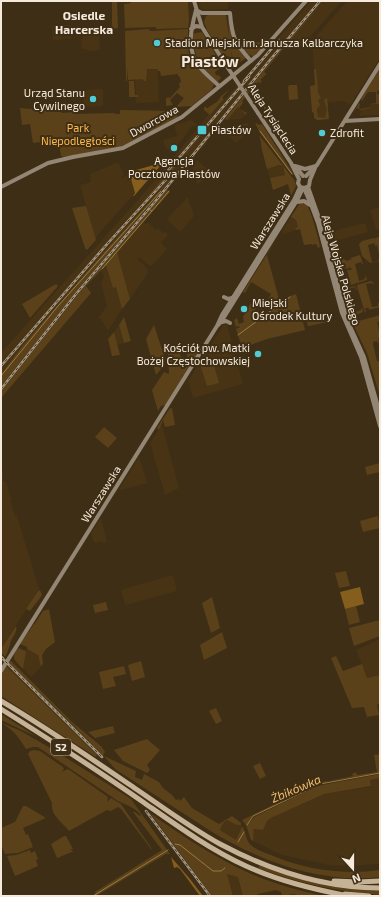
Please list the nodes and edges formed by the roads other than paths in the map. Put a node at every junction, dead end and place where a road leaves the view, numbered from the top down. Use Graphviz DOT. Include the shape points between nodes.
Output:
graph roads {
  1 [pos="194,1"];
  2 [pos="306,1"];
  3 [pos="196,10"];
  4 [pos="209,13"];
  5 [pos="202,26"];
  6 [pos="191,29"];
  7 [pos="251,61"];
  8 [pos="380,64"];
  9 [pos="219,86"];
  10 [pos="380,119"];
  11 [pos="345,122"];
  12 [pos="291,163"];
  13 [pos="295,166"];
  14 [pos="316,166"];
  15 [pos="304,176"];
  16 [pos="299,179"];
  17 [pos="310,180"];
  18 [pos="1,187"];
  19 [pos="304,188"];
  20 [pos="296,202"];
  21 [pos="312,207"];
  22 [pos="224,297"];
  23 [pos="233,298"];
  24 [pos="221,322"];
  25 [pos="230,323"];
  26 [pos="217,326"];
  27 [pos="380,414"];
  28 [pos="380,426"];
  29 [pos="1,671"];
  30 [pos="1,702"];
  31 [pos="1,709"];
  32 [pos="288,872"];
  33 [pos="380,881"];
  34 [pos="380,888"];
  35 [pos="324,892"];
  36 [pos="348,896"];
  37 [pos="369,896"];
  1 -- 3 [label="street, Aleja Tysiąclecia"];
  2 -- 7 [label="street, Dworcowa"];
  3 -- 4 [label="street"];
  3 -- 5 [label="street, Aleja Tysiąclecia"];
  3 -- 6 [label="street"];
  4 -- 5 [label="street" via="202,18"];
  4 -- 7 [label="street" via="230,13 236,43"];
  5 -- 6 [label="street"];
  5 -- 12 [label="street, Aleja Tysiąclecia, bridge"];
  6 -- 9 [label="street" via="195,59"];
  7 -- 9 [label="street, Dworcowa"];
  8 -- 11 [label="street"];
  9 -- 18 [label="street, Dworcowa" via="183,116 128,146 48,163"];
  10 -- 11 [label="street"];
  11 -- 14 [label="street"];
  12 -- 13 [label="street, Aleja Tysiąclecia"];
  12 -- 16 [label="street, Aleja Tysiąclecia"];
  13 -- 14 [label="street" via="306,169"];
  13 -- 15 [label="street, Aleja Tysiąclecia"];
  14 -- 15 [label="street"];
  14 -- 17 [label="street"];
  15 -- 16 [label="street"];
  15 -- 17 [label="street"];
  16 -- 19 [label="street" via="298,183"];
  17 -- 19 [label="street"];
  19 -- 20 [label="street, Warszawska"];
  19 -- 21 [label="street, Aleja Wojska Polskiego"];
  19 -- 23 [label="street, Warszawska" via="295,198"];
  19 -- 27 [label="street, Aleja Wojska Polskiego" via="320,221 346,315 364,357"];
  20 -- 21 [label="street, Warszawska" via="304,201"];
  20 -- 24 [label="street, Warszawska"];
  21 -- 28 [label="street, Aleja Wojska Polskiego" via="340,306 361,357"];
  22 -- 23 [label="street" via="228,300"];
  23 -- 26 [label="street, Warszawska"];
  24 -- 25 [label="street"];
  24 -- 26 [label="street, Warszawska"];
  26 -- 29 [label="street, Warszawska"];
  30 -- 32 [label="highway, S2" via="208,837 246,857"];
  31 -- 35 [label="highway, S2" via="232,859 286,882"];
  32 -- 33 [label="highway" via="342,882"];
  32 -- 34 [label="highway, S2" via="322,882"];
  35 -- 36 [label="highway"];
  35 -- 37 [label="highway, S2"];
}
